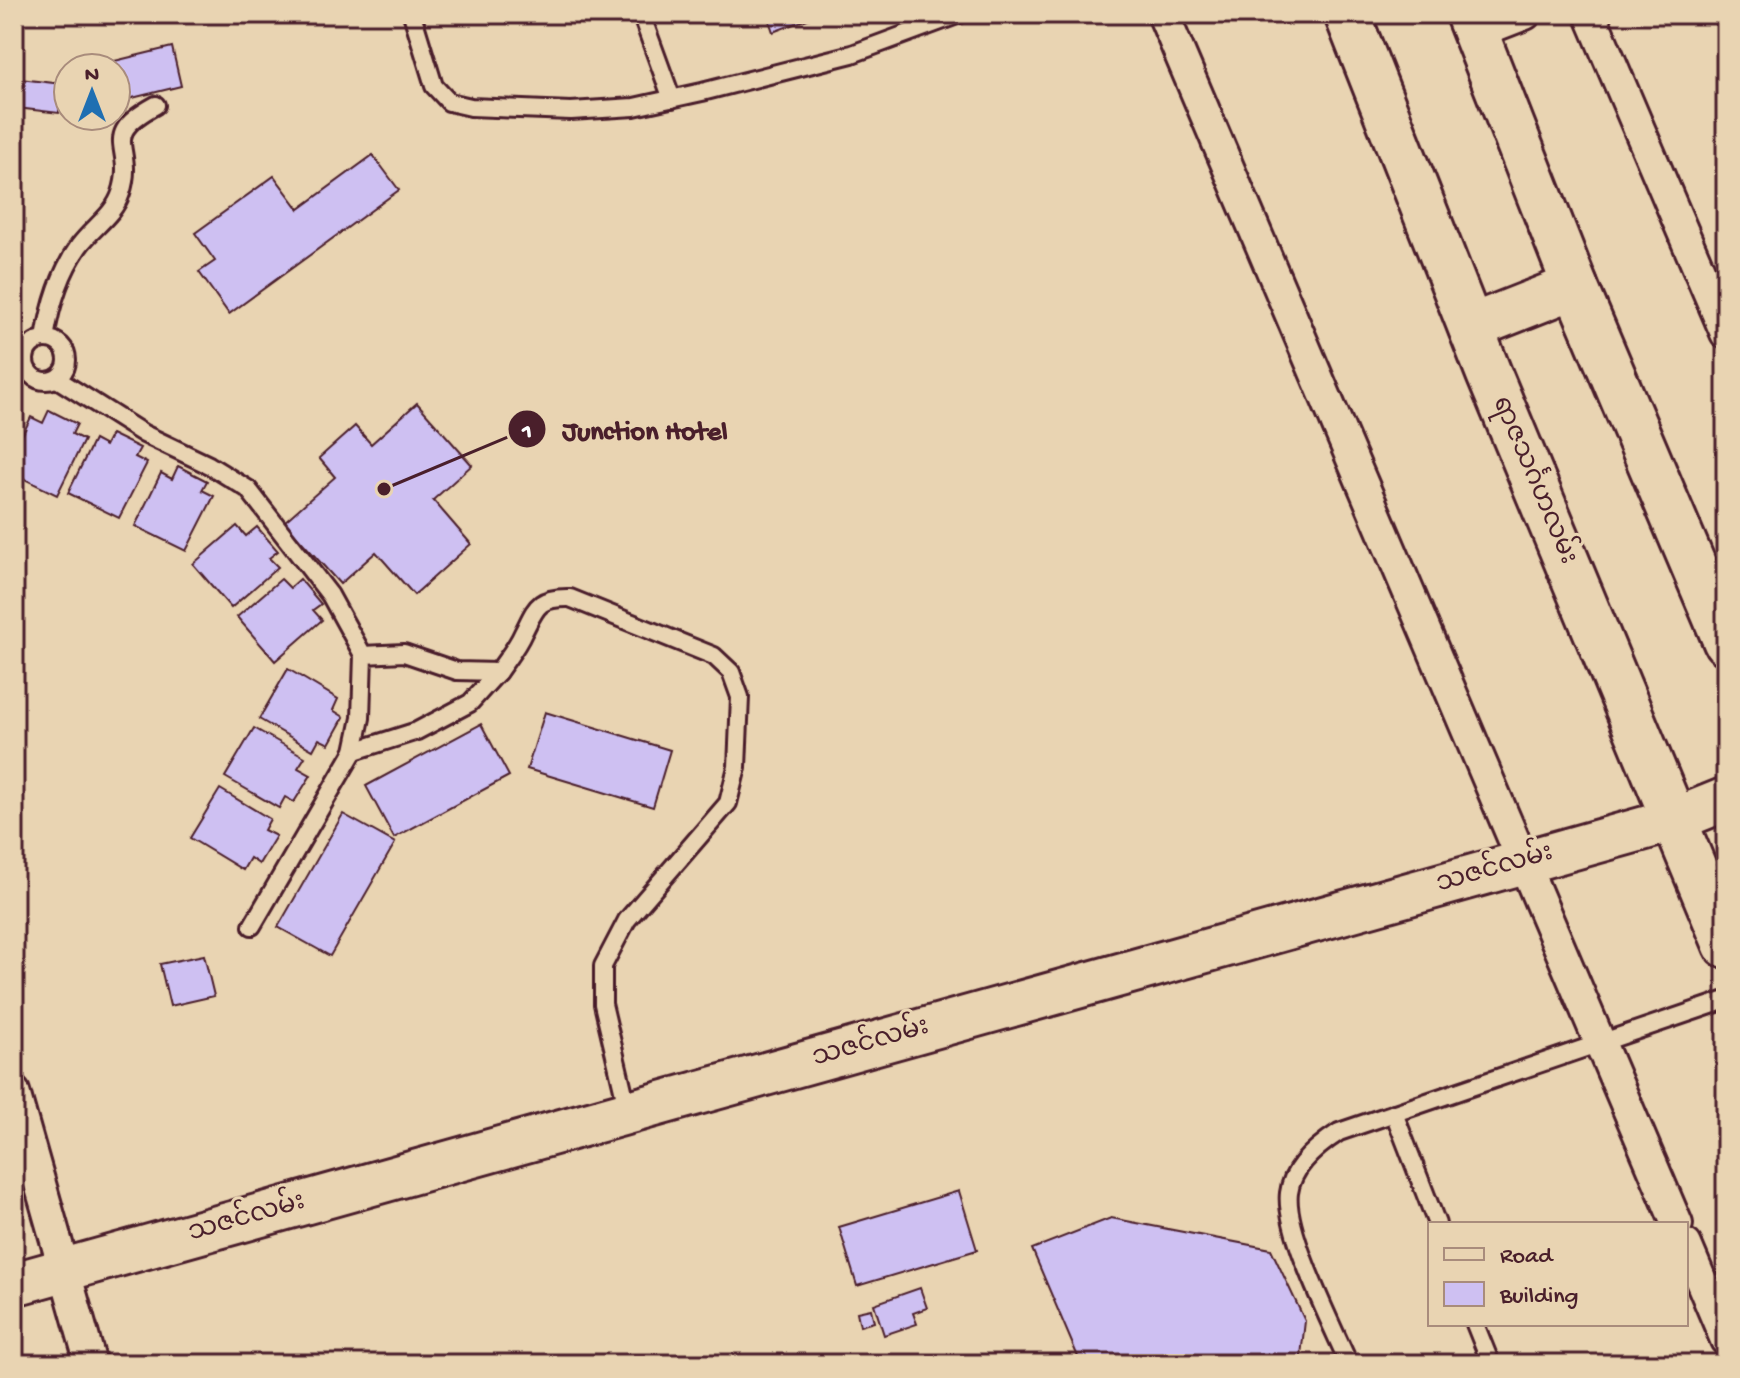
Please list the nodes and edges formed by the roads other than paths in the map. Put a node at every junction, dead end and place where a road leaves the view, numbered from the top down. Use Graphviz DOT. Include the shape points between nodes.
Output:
graph roads {
  1 [pos="412,14"];
  2 [pos="641,14"];
  3 [pos="960,14"];
  4 [pos="1163,14"];
  5 [pos="1347,14"];
  6 [pos="1525,14"];
  7 [pos="1590,14"];
  8 [pos="1472,24"];
  9 [pos="672,99"];
  10 [pos="156,105"];
  11 [pos="1575,286"];
  12 [pos="1471,327"];
  13 [pos="1726,333"];
  14 [pos="45,339"];
  15 [pos="57,379"];
  16 [pos="1726,642"];
  17 [pos="363,655"];
  18 [pos="498,672"];
  19 [pos="354,751"];
  20 [pos="1726,799"];
  21 [pos="1674,820"];
  22 [pos="1526,861"];
  23 [pos="252,926"];
  24 [pos="1726,945"];
  25 [pos="1726,1000"];
  26 [pos="1601,1044"];
  27 [pos="14,1092"];
  28 [pos="629,1112"];
  29 [pos="1394,1113"];
  30 [pos="1436,1222"];
  31 [pos="1676,1222"];
  32 [pos="1688,1250"];
  33 [pos="63,1270"];
  34 [pos="14,1284"];
  35 [pos="1476,1326"];
  36 [pos="1726,1340"];
  37 [pos="91,1364"];
  38 [pos="1349,1364"];
  39 [pos="1491,1364"];
  1 -- 9 [label="lane" via="434,86 449,102 571,111"];
  2 -- 9 [label="lane"];
  3 -- 9 [label="lane" via="852,54"];
  4 -- 22 [label="street"];
  5 -- 12 [label="main road, ရာဇသင်္ဂဟလမ်း"];
  6 -- 8 [label="street"];
  7 -- 13 [label="street"];
  8 -- 11 [label="main road"];
  10 -- 14 [label="lane" via="133,118 121,134 122,191 115,207 78,247 58,286"];
  11 -- 12 [label="main road"];
  11 -- 16 [label="main road"];
  12 -- 21 [label="main road, ရာဇသင်္ဂဟလမ်း"];
  14 -- 15 [label="lane" via="62,346 66,355"];
  14 -- 15 [label="lane" via="29,348 26,367 39,380"];
  15 -- 17 [label="lane" via="144,434 248,489 330,595"];
  17 -- 18 [label="lane" via="404,653 457,671"];
  17 -- 19 [label="lane"];
  18 -- 19 [label="lane" via="470,703 417,731"];
  18 -- 28 [label="lane" via="523,635 532,610 553,597 570,598 714,656 731,672 740,697 737,767 728,803 627,920 603,966 603,1004"];
  19 -- 23 [label="lane"];
  20 -- 21 [label="main road, သဇင်လမ်း"];
  21 -- 22 [label="main road, သဇင်လမ်း"];
  21 -- 24 [label="main road, ရာဇသင်္ဂဟလမ်း"];
  22 -- 26 [label="street"];
  22 -- 28 [label="main road, သဇင်လမ်း"];
  25 -- 26 [label="lane"];
  26 -- 29 [label="lane"];
  26 -- 31 [label="street"];
  27 -- 33 [label="street"];
  28 -- 33 [label="main road, သဇင်လမ်း"];
  29 -- 30 [label="lane"];
  29 -- 38 [label="lane" via="1339,1132 1317,1147 1289,1193 1304,1256"];
  32 -- 36 [label="street"];
  33 -- 34 [label="main road, သဇင်လမ်း"];
  33 -- 37 [label="street"];
  35 -- 39 [label="lane"];
}
